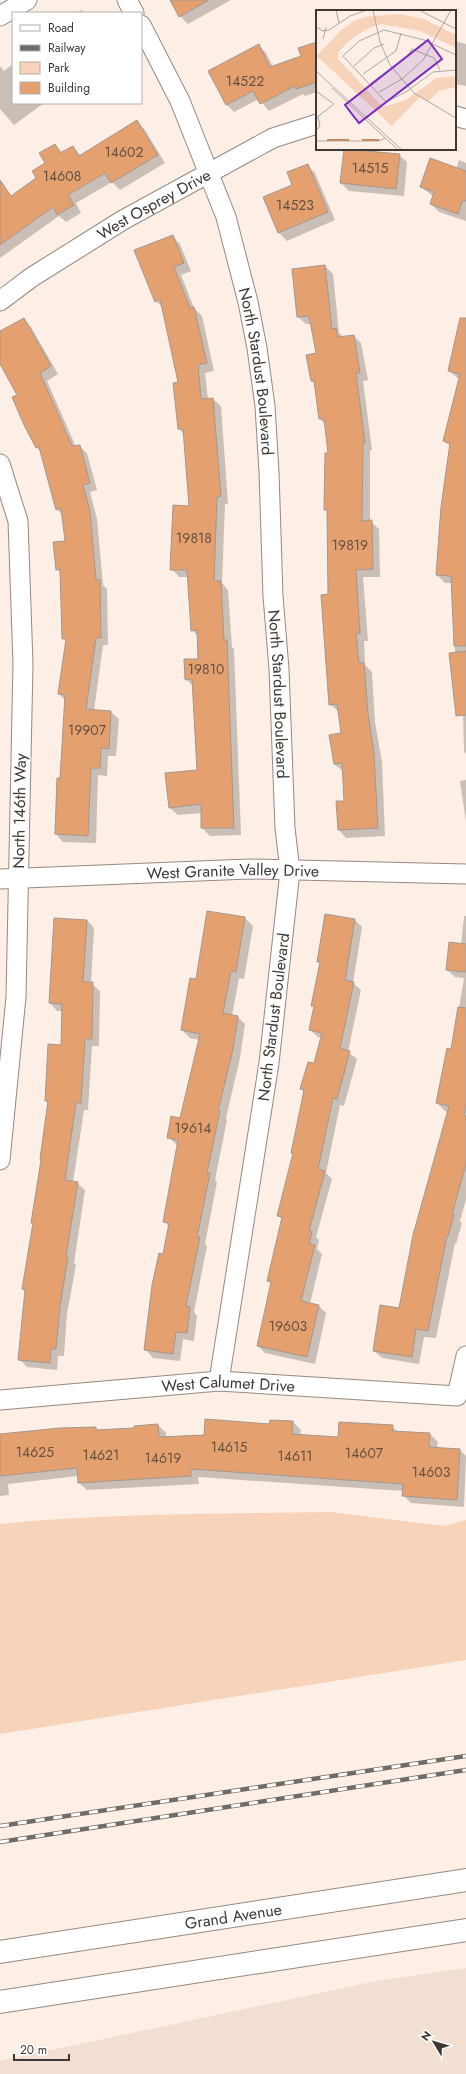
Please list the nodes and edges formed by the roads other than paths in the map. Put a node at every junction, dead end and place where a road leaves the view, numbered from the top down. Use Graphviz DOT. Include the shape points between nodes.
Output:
graph roads {
  1 [pos="27,0"];
  2 [pos="127,0"];
  3 [pos="133,12"];
  4 [pos="0,16"];
  5 [pos="142,27"];
  6 [pos="456,116"];
  7 [pos="466,119"];
  8 [pos="316,124"];
  9 [pos="209,173"];
  10 [pos="0,301"];
  11 [pos="0,464"];
  12 [pos="290,871"];
  13 [pos="466,874"];
  14 [pos="9,878"];
  15 [pos="0,1160"];
  16 [pos="466,1356"];
  17 [pos="219,1381"];
  18 [pos="0,1400"];
  19 [pos="466,1880"];
  20 [pos="466,1930"];
  21 [pos="0,1952"];
  22 [pos="0,2002"];
  1 -- 4 [label="street"];
  2 -- 3 [label="street"];
  5 -- 9 [label="street, North Stardust Boulevard" via="180,101"];
  6 -- 7 [label="street"];
  8 -- 9 [label="street, West Osprey Drive" via="273,138"];
  9 -- 10 [label="street, West Osprey Drive" via="116,224 32,277"];
  9 -- 12 [label="street, North Stardust Boulevard" via="226,217 248,302 265,406 285,828"];
  11 -- 14 [label="street, North 146th Way" via="18,521 23,664"];
  12 -- 13 [label="street, West Granite Valley Drive"];
  12 -- 14 [label="street, West Granite Valley Drive" via="244,869"];
  12 -- 17 [label="street, North Stardust Boulevard" via="269,1062"];
  14 -- 15 [label="street, North 146th Way" via="16,997"];
  16 -- 17 [label="street, West Calumet Drive" via="457,1396"];
  17 -- 18 [label="street, West Calumet Drive"];
  19 -- 21 [label="highway, Grand Avenue"];
  20 -- 22 [label="highway"];
}
